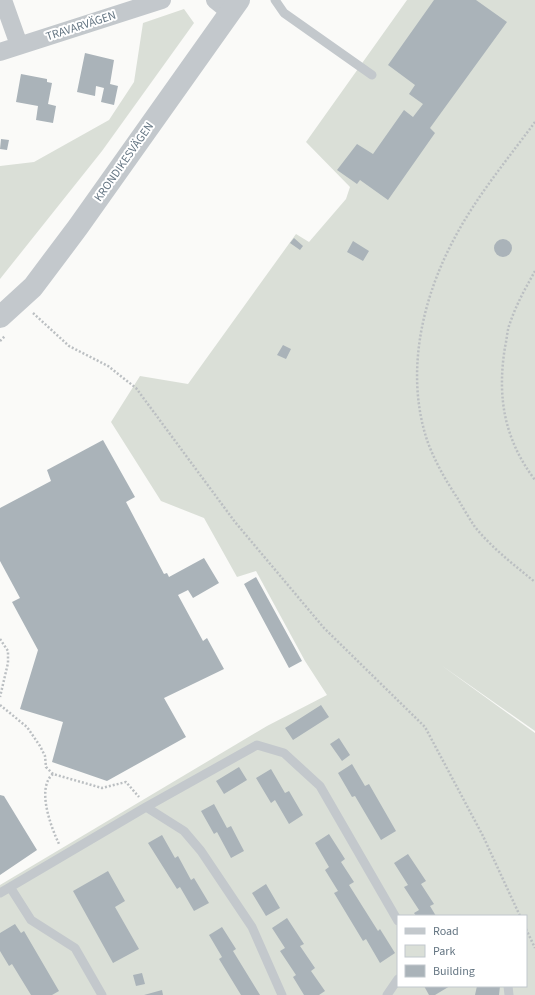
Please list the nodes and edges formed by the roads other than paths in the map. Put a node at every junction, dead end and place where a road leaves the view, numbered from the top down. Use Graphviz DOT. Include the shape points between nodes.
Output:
graph roads {
  1 [pos="3,0"];
  2 [pos="162,0"];
  3 [pos="274,0"];
  4 [pos="228,4"];
  5 [pos="19,45"];
  6 [pos="0,52"];
  7 [pos="372,75"];
  8 [pos="0,317"];
  9 [pos="146,807"];
  10 [pos="10,887"];
  11 [pos="0,893"];
  12 [pos="397,920"];
  13 [pos="397,980"];
  14 [pos="102,995"];
  15 [pos="282,995"];
  16 [pos="387,995"];
  1 -- 5 [label="street"];
  2 -- 5 [label="street, TRAVARVÄGEN"];
  3 -- 7 [label="lane" via="284,13"];
  4 -- 8 [label="street, KRONDIKESVÄGEN" via="78,227 33,287"];
  5 -- 6 [label="street, TRAVARVÄGEN"];
  9 -- 10 [label="lane"];
  9 -- 12 [label="lane" via="257,745 284,753 320,786"];
  9 -- 15 [label="lane" via="184,831 201,851 252,928"];
  10 -- 11 [label="lane"];
  10 -- 14 [label="lane" via="31,920 75,948"];
  13 -- 16 [label="lane"];
}
